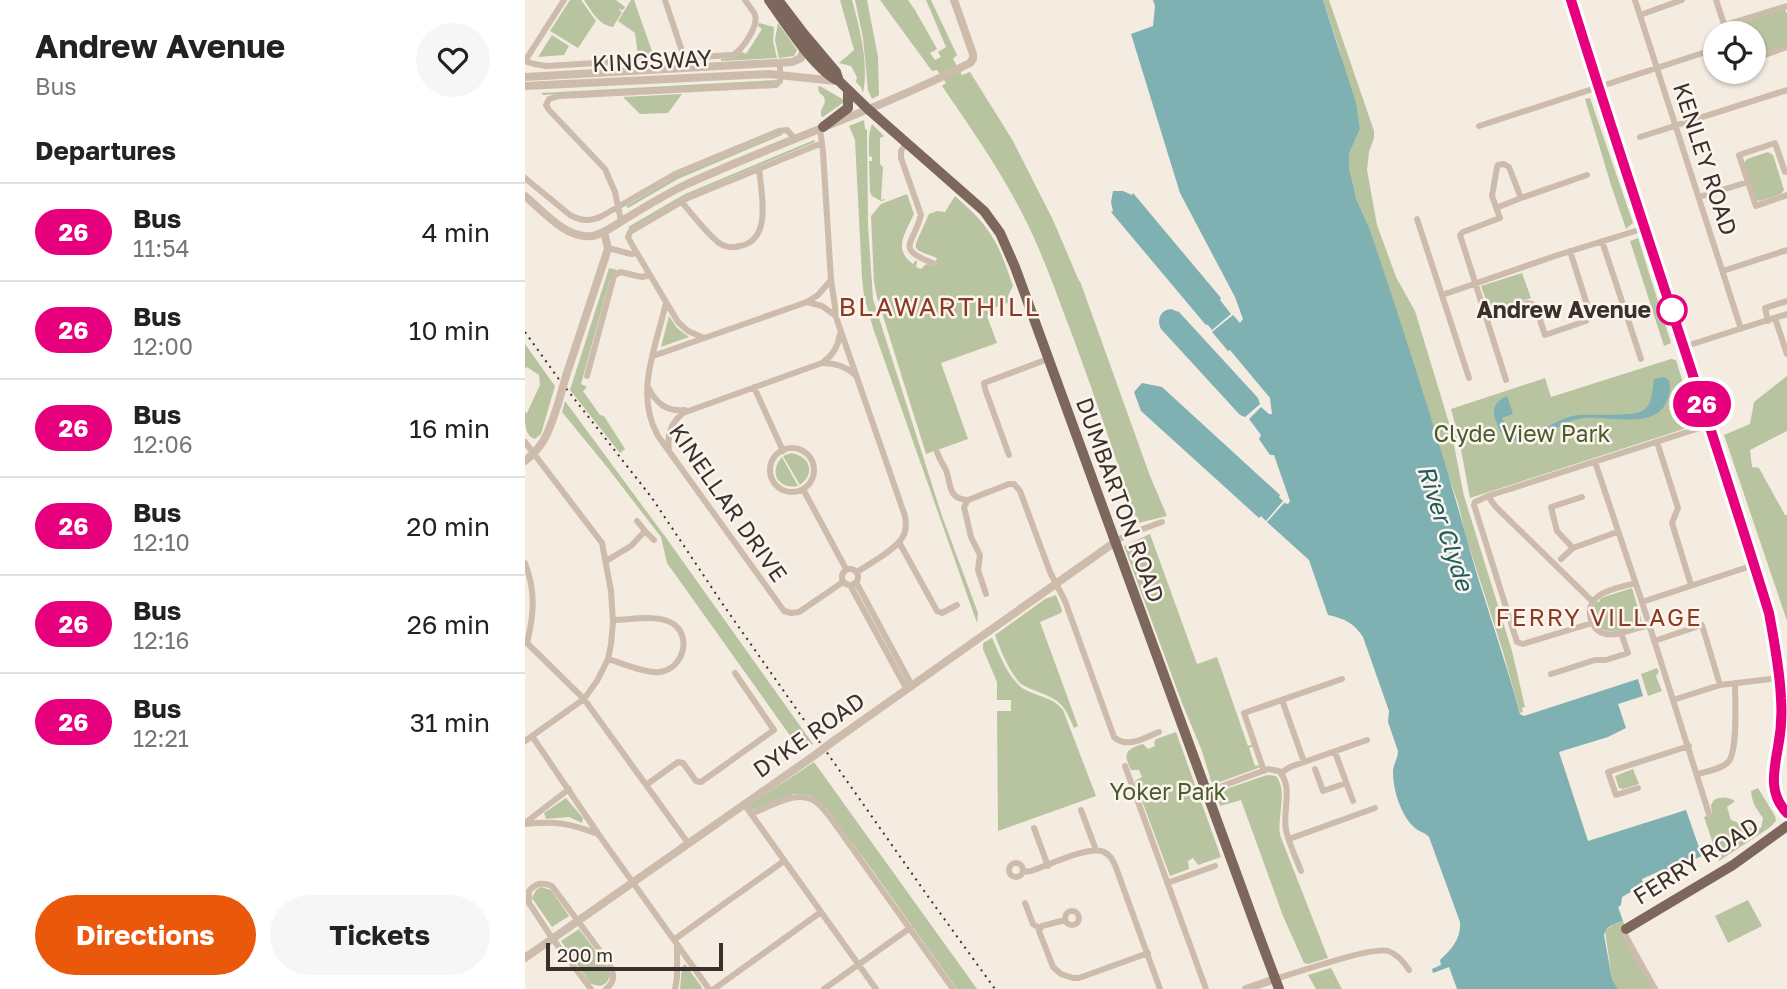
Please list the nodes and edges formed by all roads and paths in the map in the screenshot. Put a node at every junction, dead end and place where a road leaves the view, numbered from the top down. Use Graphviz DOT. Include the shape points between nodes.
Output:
graph roads {
  1 [pos="564,0"];
  2 [pos="665,0"];
  3 [pos="745,0"];
  4 [pos="769,0"];
  5 [pos="778,0"];
  6 [pos="954,0"];
  7 [pos="1571,0"];
  8 [pos="1635,0"];
  9 [pos="1682,0"];
  10 [pos="1716,0"];
  11 [pos="1787,6"];
  12 [pos="1640,15"];
  13 [pos="1723,21"];
  14 [pos="1737,21"];
  15 [pos="804,47"];
  16 [pos="1787,47"];
  17 [pos="1703,53"];
  18 [pos="1766,54"];
  19 [pos="684,57"];
  20 [pos="525,61"];
  21 [pos="780,63"];
  22 [pos="1657,68"];
  23 [pos="781,75"];
  24 [pos="525,77"];
  25 [pos="839,81"];
  26 [pos="525,86"];
  27 [pos="1598,87"];
  28 [pos="848,90"];
  29 [pos="1787,90"];
  30 [pos="868,109"];
  31 [pos="1676,125"];
  32 [pos="1479,126"];
  33 [pos="821,128"];
  34 [pos="1640,137"];
  35 [pos="794,138"];
  36 [pos="822,142"];
  37 [pos="906,144"];
  38 [pos="759,168"];
  39 [pos="1786,171"];
  40 [pos="1587,175"];
  41 [pos="525,178"];
  42 [pos="1748,182"];
  43 [pos="1787,182"];
  44 [pos="1787,195"];
  45 [pos="525,196"];
  46 [pos="1699,197"];
  47 [pos="1521,198"];
  48 [pos="681,201"];
  49 [pos="619,206"];
  50 [pos="1496,208"];
  51 [pos="1417,219"];
  52 [pos="621,221"];
  53 [pos="1646,228"];
  54 [pos="604,232"];
  55 [pos="1602,241"];
  56 [pos="608,248"];
  57 [pos="1787,250"];
  58 [pos="1570,251"];
  59 [pos="636,253"];
  60 [pos="935,264"];
  61 [pos="1723,271"];
  62 [pos="650,275"];
  63 [pos="831,280"];
  64 [pos="1475,284"];
  65 [pos="1442,295"];
  66 [pos="1787,300"];
  67 [pos="807,302"];
  68 [pos="666,303"];
  69 [pos="1787,314"];
  70 [pos="836,316"];
  71 [pos="1486,316"];
  72 [pos="1771,319"];
  73 [pos="1741,329"];
  74 [pos="841,332"];
  75 [pos="704,338"];
  76 [pos="1683,347"];
  77 [pos="1787,354"];
  78 [pos="653,356"];
  79 [pos="1048,359"];
  80 [pos="1641,359"];
  81 [pos="822,363"];
  82 [pos="587,376"];
  83 [pos="856,376"];
  84 [pos="1469,378"];
  85 [pos="1506,380"];
  86 [pos="647,385"];
  87 [pos="754,387"];
  88 [pos="687,410"];
  89 [pos="1709,425"];
  90 [pos="525,442"];
  91 [pos="1657,442"];
  92 [pos="783,451"];
  93 [pos="937,452"];
  94 [pos="669,453"];
  95 [pos="534,454"];
  96 [pos="1009,455"];
  97 [pos="525,461"];
  98 [pos="1595,462"];
  99 [pos="803,489"];
  100 [pos="1488,496"];
  101 [pos="1582,497"];
  102 [pos="968,499"];
  103 [pos="637,521"];
  104 [pos="1162,522"];
  105 [pos="645,531"];
  106 [pos="1617,532"];
  107 [pos="655,540"];
  108 [pos="899,542"];
  109 [pos="1115,542"];
  110 [pos="1573,548"];
  111 [pos="1561,559"];
  112 [pos="606,561"];
  113 [pos="525,563"];
  114 [pos="1754,565"];
  115 [pos="846,569"];
  116 [pos="857,572"];
  117 [pos="843,582"];
  118 [pos="1635,583"];
  119 [pos="853,584"];
  120 [pos="1057,584"];
  121 [pos="1691,585"];
  122 [pos="986,594"];
  123 [pos="1592,601"];
  124 [pos="1642,602"];
  125 [pos="957,605"];
  126 [pos="613,620"];
  127 [pos="1592,623"];
  128 [pos="1650,626"];
  129 [pos="1621,633"];
  130 [pos="1654,641"];
  131 [pos="526,643"];
  132 [pos="608,659"];
  133 [pos="735,673"];
  134 [pos="1551,674"];
  135 [pos="1779,678"];
  136 [pos="1342,679"];
  137 [pos="1735,683"];
  138 [pos="1720,685"];
  139 [pos="910,688"];
  140 [pos="585,699"];
  141 [pos="1282,699"];
  142 [pos="1673,700"];
  143 [pos="1159,732"];
  144 [pos="528,739"];
  145 [pos="1367,740"];
  146 [pos="1689,746"];
  147 [pos="1335,752"];
  148 [pos="1304,762"];
  149 [pos="1125,766"];
  150 [pos="1315,769"];
  151 [pos="1264,771"];
  152 [pos="1281,773"];
  153 [pos="1698,774"];
  154 [pos="1346,783"];
  155 [pos="646,785"];
  156 [pos="1638,788"];
  157 [pos="569,789"];
  158 [pos="1206,792"];
  159 [pos="1353,801"];
  160 [pos="744,804"];
  161 [pos="1375,808"];
  162 [pos="1080,810"];
  163 [pos="1787,813"];
  164 [pos="751,814"];
  165 [pos="1709,814"];
  166 [pos="1085,822"];
  167 [pos="525,824"];
  168 [pos="1077,826"];
  169 [pos="1787,826"];
  170 [pos="1034,828"];
  171 [pos="600,835"];
  172 [pos="1289,839"];
  173 [pos="688,843"];
  174 [pos="1096,850"];
  175 [pos="784,861"];
  176 [pos="1048,866"];
  177 [pos="1215,866"];
  178 [pos="1301,871"];
  179 [pos="1023,872"];
  180 [pos="633,881"];
  181 [pos="1167,883"];
  182 [pos="1025,903"];
  183 [pos="821,912"];
  184 [pos="577,920"];
  185 [pos="1065,920"];
  186 [pos="910,928"];
  187 [pos="1039,928"];
  188 [pos="1626,929"];
  189 [pos="552,938"];
  190 [pos="676,942"];
  191 [pos="1147,953"];
  192 [pos="525,958"];
  193 [pos="858,965"];
  194 [pos="1409,970"];
  195 [pos="1277,984"];
  196 [pos="591,989"];
  197 [pos="606,989"];
  198 [pos="675,989"];
  199 [pos="712,989"];
  200 [pos="824,989"];
  201 [pos="876,989"];
  202 [pos="953,989"];
  203 [pos="1160,989"];
  204 [pos="1206,989"];
  205 [pos="1246,989"];
  206 [pos="1655,989"];
  1 -- 20 [label="street"];
  2 -- 19 [label="street"];
  3 -- 19 [label="street" via="756,24 737,53"];
  4 -- 15 [label="main road, DUMBARTON ROAD"];
  5 -- 25 [label="main road, DUMBARTON ROAD"];
  6 -- 30 [label="street" via="973,54 971,62"];
  7 -- 27 [label="street"];
  8 -- 12 [label="street, KENLEY ROAD"];
  9 -- 12 [label="street"];
  10 -- 13 [label="street"];
  11 -- 14 [label="street"];
  12 -- 22 [label="street, KENLEY ROAD"];
  15 -- 21 [label="street" via="797,61"];
  15 -- 25 [label="main road, DUMBARTON ROAD"];
  16 -- 18 [label="street"];
  17 -- 22 [label="street"];
  19 -- 20 [label="street" via="546,65"];
  21 -- 23 [label="street"];
  21 -- 24 [label="street, KINGSWAY"];
  22 -- 27 [label="street"];
  22 -- 31 [label="street, KENLEY ROAD"];
  23 -- 25 [label="street, KINGSWAY"];
  23 -- 26 [label="street, KINGSWAY"];
  23 -- 49 [label="street, KINGSWAY" via="776,85 551,98 547,107 605,169"];
  25 -- 28 [label="main road, DUMBARTON ROAD"];
  27 -- 32 [label="street"];
  27 -- 53 [label="street"];
  28 -- 30 [label="main road, DUMBARTON ROAD"];
  28 -- 33 [label="main road" via="848,108"];
  29 -- 31 [label="street"];
  30 -- 33 [label="street"];
  30 -- 37 [label="main road, DUMBARTON ROAD"];
  31 -- 34 [label="street"];
  31 -- 46 [label="street, KENLEY ROAD"];
  33 -- 35 [label="street"];
  33 -- 36 [label="street"];
  35 -- 49 [label="street" via="781,130 675,174"];
  35 -- 52 [label="street" via="685,185"];
  36 -- 38 [label="street"];
  36 -- 63 [label="street"];
  37 -- 60 [label="street" via="901,158 921,215 910,248 914,255"];
  37 -- 79 [label="main road, DUMBARTON ROAD" via="976,203 1000,233"];
  38 -- 48 [label="street"];
  38 -- 48 [label="street" via="762,226 745,245 730,247 719,242"];
  39 -- 42 [label="street" via="1775,143 1739,155"];
  39 -- 43 [label="street"];
  40 -- 47 [label="street"];
  41 -- 49 [label="street" via="578,219 594,220"];
  42 -- 44 [label="street" via="1756,206"];
  42 -- 46 [label="street"];
  45 -- 54 [label="street" via="577,235"];
  46 -- 61 [label="street, KENLEY ROAD"];
  47 -- 50 [label="street"];
  47 -- 50 [label="street" via="1509,167 1501,164 1492,197"];
  48 -- 59 [label="street" via="632,231 628,237"];
  49 -- 52 [label="street"];
  50 -- 64 [label="street" via="1500,218 1460,235"];
  51 -- 65 [label="street"];
  52 -- 54 [label="street"];
  53 -- 55 [label="street"];
  53 -- 76 [label="street"];
  54 -- 56 [label="street"];
  55 -- 58 [label="street"];
  55 -- 80 [label="street"];
  56 -- 59 [label="street"];
  56 -- 95 [label="street, bridge" via="546,439"];
  57 -- 61 [label="street"];
  58 -- 64 [label="street"];
  58 -- 71 [label="street" via="1588,320 1545,335 1532,304"];
  59 -- 62 [label="street"];
  61 -- 73 [label="street, KENLEY ROAD"];
  62 -- 68 [label="street"];
  62 -- 82 [label="street" via="614,275"];
  63 -- 67 [label="street"];
  63 -- 70 [label="street"];
  64 -- 65 [label="street"];
  64 -- 71 [label="street"];
  65 -- 84 [label="street"];
  66 -- 72 [label="street" via="1765,308"];
  67 -- 70 [label="street"];
  67 -- 75 [label="street"];
  68 -- 75 [label="street" via="682,327"];
  68 -- 78 [label="street, KINELLAR DRIVE"];
  69 -- 72 [label="street"];
  70 -- 74 [label="street"];
  71 -- 85 [label="street"];
  72 -- 73 [label="street"];
  72 -- 77 [label="street"];
  73 -- 76 [label="street"];
  74 -- 81 [label="street" via="830,358"];
  74 -- 83 [label="street"];
  75 -- 78 [label="street"];
  76 -- 89 [label="street"];
  78 -- 86 [label="street, KINELLAR DRIVE"];
  79 -- 96 [label="street" via="985,383"];
  79 -- 109 [label="main road, DUMBARTON ROAD"];
  81 -- 83 [label="street" via="842,366"];
  81 -- 87 [label="street"];
  83 -- 108 [label="street" via="906,520"];
  86 -- 88 [label="street" via="663,407"];
  86 -- 94 [label="street, KINELLAR DRIVE" via="651,422"];
  87 -- 88 [label="street"];
  87 -- 92 [label="street"];
  88 -- 94 [label="street" via="671,427"];
  89 -- 91 [label="street"];
  89 -- 114 [label="street"];
  90 -- 95 [label="street"];
  91 -- 98 [label="street"];
  91 -- 121 [label="street" via="1678,508 1672,523"];
  92 -- 99 [label="street" via="801,450 813,463 811,481"];
  92 -- 99 [label="street" via="772,463 773,480 786,491"];
  93 -- 102 [label="street" via="953,492"];
  94 -- 117 [label="street, KINELLAR DRIVE" via="784,611 799,612"];
  95 -- 97 [label="street"];
  95 -- 112 [label="street" via="602,543"];
  98 -- 100 [label="street"];
  98 -- 106 [label="street"];
  99 -- 115 [label="street"];
  100 -- 123 [label="street"];
  100 -- 127 [label="street" via="1474,505 1516,640 1523,644"];
  101 -- 110 [label="street" via="1551,507 1557,531"];
  102 -- 120 [label="street" via="1009,484 1018,487"];
  102 -- 122 [label="street" via="964,512 980,555 978,569"];
  103 -- 105 [label="street"];
  104 -- 109 [label="street"];
  105 -- 107 [label="street"];
  105 -- 112 [label="street"];
  106 -- 110 [label="street"];
  106 -- 118 [label="street"];
  108 -- 116 [label="street"];
  108 -- 125 [label="street" via="937,611"];
  109 -- 120 [label="street, DYKE ROAD"];
  109 -- 158 [label="main road, DUMBARTON ROAD"];
  110 -- 111 [label="street"];
  112 -- 126 [label="street"];
  113 -- 131 [label="street" via="533,598"];
  114 -- 121 [label="street"];
  114 -- 135 [label="street" via="1769,613"];
  115 -- 116 [label="street"];
  115 -- 117 [label="street" via="841,575"];
  116 -- 119 [label="street"];
  117 -- 119 [label="street"];
  118 -- 123 [label="street" via="1601,593"];
  118 -- 124 [label="street"];
  119 -- 139 [label="street"];
  120 -- 139 [label="street, DYKE ROAD"];
  120 -- 143 [label="street" via="1112,733 1120,742 1129,743"];
  121 -- 124 [label="street"];
  123 -- 127 [label="street"];
  124 -- 128 [label="street"];
  126 -- 132 [label="street"];
  126 -- 132 [label="street" via="670,622 680,632 684,647 680,660 663,672"];
  127 -- 129 [label="street" via="1604,634"];
  128 -- 129 [label="street"];
  128 -- 130 [label="street"];
  129 -- 134 [label="street" via="1628,653"];
  130 -- 138 [label="street" via="1702,625"];
  130 -- 142 [label="street"];
  131 -- 140 [label="street"];
  132 -- 140 [label="street"];
  133 -- 155 [label="street" via="774,730 701,782 678,762"];
  135 -- 137 [label="street"];
  135 -- 163 [label="street" via="1780,730 1773,783"];
  136 -- 141 [label="street"];
  137 -- 138 [label="street"];
  137 -- 153 [label="street" via="1731,756 1725,765"];
  138 -- 142 [label="street"];
  139 -- 160 [label="street, DYKE ROAD, bridge"];
  140 -- 144 [label="street"];
  140 -- 155 [label="street"];
  141 -- 148 [label="street"];
  141 -- 151 [label="street" via="1244,713"];
  142 -- 146 [label="street"];
  144 -- 157 [label="street"];
  145 -- 147 [label="street"];
  146 -- 153 [label="street"];
  146 -- 156 [label="street" via="1608,772 1616,795"];
  147 -- 148 [label="street"];
  147 -- 154 [label="street"];
  148 -- 152 [label="street"];
  149 -- 181 [label="street"];
  150 -- 154 [label="street" via="1322,791"];
  151 -- 152 [label="street"];
  151 -- 158 [label="street"];
  152 -- 172 [label="street"];
  153 -- 165 [label="street"];
  154 -- 159 [label="street"];
  155 -- 173 [label="street"];
  157 -- 167 [label="street"];
  157 -- 171 [label="street"];
  158 -- 195 [label="main road, DUMBARTON ROAD"];
  160 -- 164 [label="street"];
  160 -- 173 [label="street, DYKE ROAD"];
  161 -- 172 [label="street"];
  162 -- 166 [label="street"];
  164 -- 175 [label="street"];
  164 -- 186 [label="street" via="792,798 815,801"];
  166 -- 168 [label="street"];
  166 -- 174 [label="street"];
  167 -- 171 [label="street" via="566,823"];
  169 -- 188 [label="main road, FERRY ROAD" via="1733,865"];
  170 -- 176 [label="street"];
  171 -- 180 [label="street"];
  172 -- 178 [label="street"];
  173 -- 180 [label="street, DYKE ROAD"];
  174 -- 176 [label="street"];
  174 -- 191 [label="street" via="1113,860"];
  175 -- 183 [label="street"];
  175 -- 190 [label="street"];
  176 -- 179 [label="street"];
  177 -- 181 [label="street"];
  180 -- 184 [label="street, DYKE ROAD"];
  180 -- 190 [label="street"];
  181 -- 204 [label="street"];
  182 -- 187 [label="street"];
  183 -- 193 [label="street"];
  183 -- 199 [label="street"];
  184 -- 189 [label="street, DYKE ROAD"];
  184 -- 189 [label="street" via="552,886 537,884 529,891 529,904"];
  184 -- 197 [label="street" via="614,973"];
  185 -- 187 [label="street"];
  186 -- 193 [label="street"];
  186 -- 202 [label="street"];
  187 -- 191 [label="street" via="1051,964 1069,977 1079,978"];
  188 -- 206 [label="street" via="1625,935"];
  189 -- 192 [label="street, DYKE ROAD"];
  189 -- 196 [label="street"];
  190 -- 198 [label="street"];
  190 -- 199 [label="street"];
  191 -- 203 [label="street"];
  193 -- 200 [label="street"];
  193 -- 201 [label="street"];
  194 -- 195 [label="street" via="1394,954 1379,950"];
  195 -- 205 [label="street"];
}
